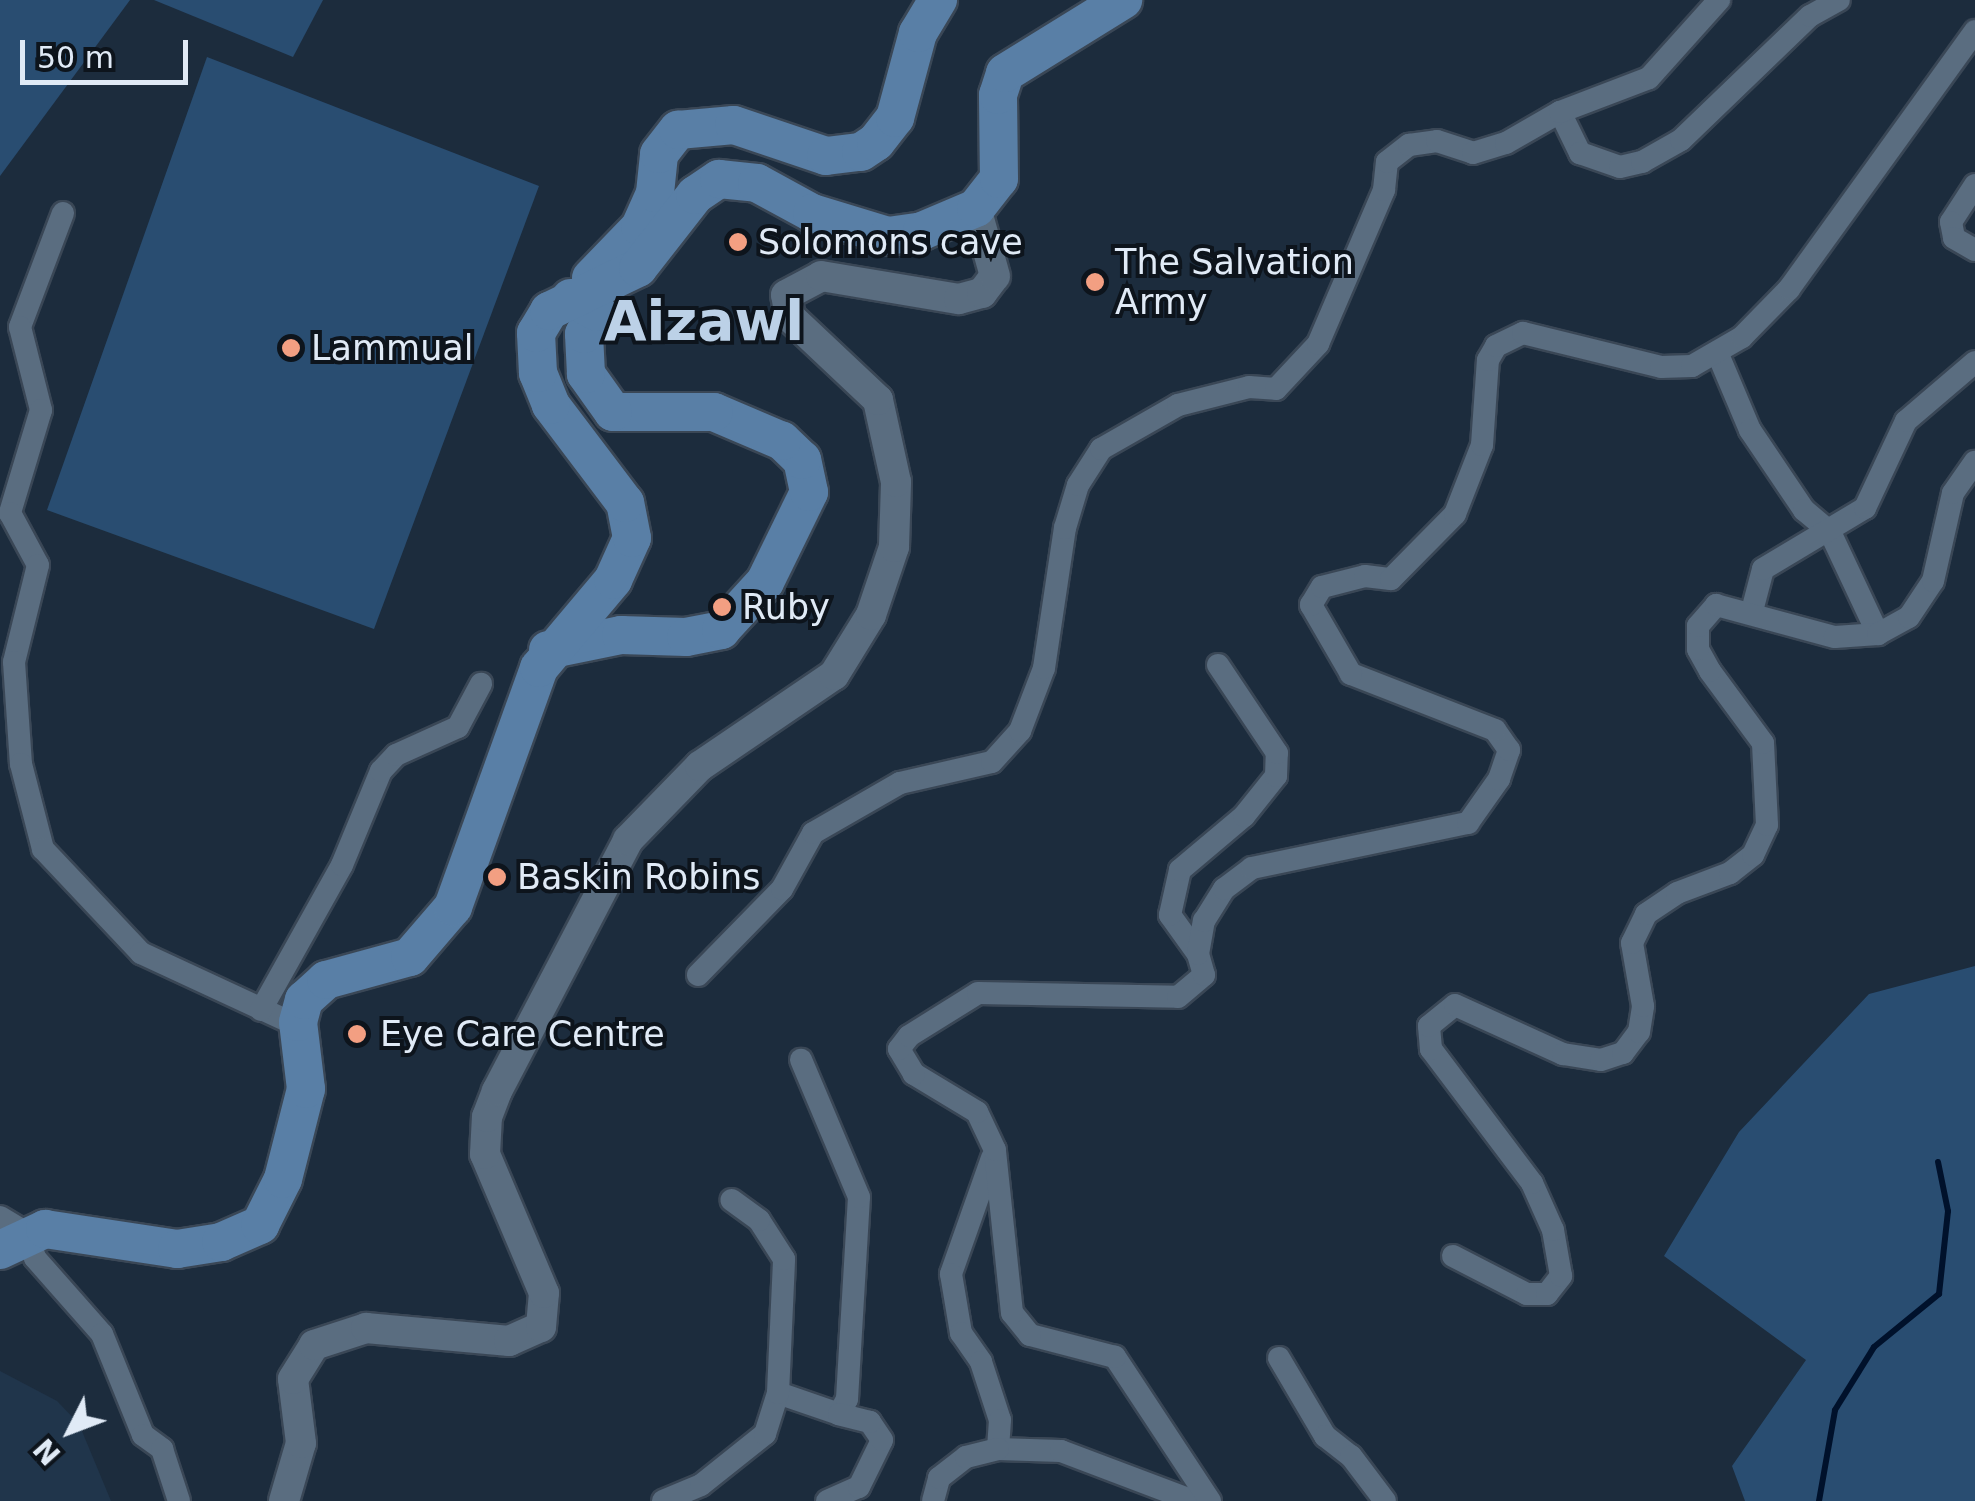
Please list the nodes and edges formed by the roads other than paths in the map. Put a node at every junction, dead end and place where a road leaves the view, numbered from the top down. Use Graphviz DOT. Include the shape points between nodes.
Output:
graph roads {
  1 [pos="938,0"];
  2 [pos="1123,0"];
  3 [pos="1718,0"];
  4 [pos="1839,0"];
  5 [pos="1975,31"];
  6 [pos="1560,112"];
  7 [pos="1975,185"];
  8 [pos="976,208"];
  9 [pos="62,213"];
  10 [pos="1975,250"];
  11 [pos="572,298"];
  12 [pos="1717,352"];
  13 [pos="1975,362"];
  14 [pos="1975,462"];
  15 [pos="1830,532"];
  16 [pos="1752,610"];
  17 [pos="1878,634"];
  18 [pos="548,650"];
  19 [pos="1218,665"];
  20 [pos="481,684"];
  21 [pos="1198,954"];
  22 [pos="698,974"];
  23 [pos="261,1010"];
  24 [pos="298,1026"];
  25 [pos="802,1060"];
  26 [pos="995,1150"];
  27 [pos="731,1200"];
  28 [pos="7,1241"];
  29 [pos="1453,1256"];
  30 [pos="1279,1358"];
  31 [pos="778,1392"];
  32 [pos="839,1414"];
  33 [pos="998,1449"];
  34 [pos="179,1501"];
  35 [pos="284,1501"];
  36 [pos="663,1501"];
  37 [pos="827,1501"];
  38 [pos="933,1501"];
  39 [pos="1193,1501"];
  40 [pos="1210,1501"];
  41 [pos="1384,1501"];
  1 -- 11 [label="main road" via="914,43 896,118 876,142 860,152 826,156 734,125 678,130 659,154 655,193 640,228"];
  2 -- 8 [label="main road" via="1005,74 998,95 999,179"];
  3 -- 6 [label="street" via="1650,78"];
  4 -- 6 [label="street" via="1810,16 1712,115 1642,162 1620,168 1580,153"];
  5 -- 12 [label="street" via="1789,289 1742,337"];
  6 -- 22 [label="street" via="1506,143 1473,152 1437,141 1410,144 1388,162 1384,190 1318,344 1276,388 1249,387 1178,405 1101,449 1078,485 1065,528 1044,668 1020,731 992,762 900,784 813,832 782,889"];
  7 -- 10 [label="street" via="1951,222 1954,238"];
  8 -- 11 [label="main road" via="888,236 812,213 757,183 720,179 695,195 638,268"];
  8 -- 35 [label="street" via="994,276 982,294 959,299 821,276 786,295 790,317 878,400 896,482 894,547 871,615 834,675 700,766 628,840 497,1091 487,1116 485,1154 544,1293 540,1327 510,1341 366,1328 314,1345 293,1379 301,1443"];
  9 -- 23 [label="street" via="19,333 41,401 10,513 38,566 14,662 24,779 46,858 124,939 162,965"];
  11 -- 18 [label="main road" via="549,311 536,333 538,373 551,405 625,503 632,538 613,580"];
  11 -- 18 [label="main road" via="598,312 584,334 586,374 613,412 714,412 782,441 802,460 809,492 765,582 720,630 686,637 621,635"];
  12 -- 15 [label="street" via="1750,430 1804,510"];
  12 -- 21 [label="street" via="1692,366 1661,366 1523,334 1496,346 1488,360 1482,445 1454,514 1391,579 1365,576 1322,587 1311,606 1350,674 1495,730 1509,750 1499,779 1468,823 1252,868 1224,889 1204,920"];
  13 -- 15 [label="street" via="1906,421 1865,508"];
  14 -- 17 [label="street" via="1953,493 1933,582 1909,617"];
  15 -- 16 [label="street" via="1763,569"];
  15 -- 17 [label="street"];
  16 -- 17 [label="street" via="1834,637"];
  16 -- 29 [label="street" via="1716,605 1698,626 1698,649 1763,743 1767,825 1752,855 1730,873 1676,893 1646,914 1632,942 1643,1006 1631,1042 1601,1060 1563,1054 1455,1005 1428,1026 1431,1049 1532,1183 1553,1230 1561,1276 1547,1294 1527,1294"];
  18 -- 24 [label="main road" via="512,739 488,824 440,928 392,965 347,973 312,989"];
  19 -- 21 [label="street" via="1277,753 1276,776 1244,816 1180,870 1170,916"];
  20 -- 23 [label="street" via="458,727 396,754 381,771 342,865"];
  21 -- 26 [label="street" via="1204,976 1178,997 978,993 908,1036 899,1049 902,1063 977,1112"];
  23 -- 24 [label="street"];
  24 -- 28 [label="main road" via="306,1089 283,1179 260,1225 212,1245 177,1249 65,1229"];
  25 -- 32 [label="street" via="859,1197 847,1399"];
  26 -- 33 [label="street" via="951,1274 961,1333 981,1362 1000,1420"];
  26 -- 40 [label="street" via="1012,1314 1030,1335 1115,1357"];
  27 -- 31 [label="street" via="759,1220 784,1258"];
  28 -- 34 [label="street" via="35,1258 102,1334 143,1435 162,1448"];
  30 -- 41 [label="street" via="1325,1436 1352,1456"];
  31 -- 32 [label="street"];
  31 -- 36 [label="street" via="766,1434 700,1485"];
  32 -- 37 [label="street" via="870,1422 882,1440 859,1486"];
  33 -- 38 [label="street" via="966,1457 938,1478"];
  33 -- 39 [label="street" via="1061,1451"];
}
